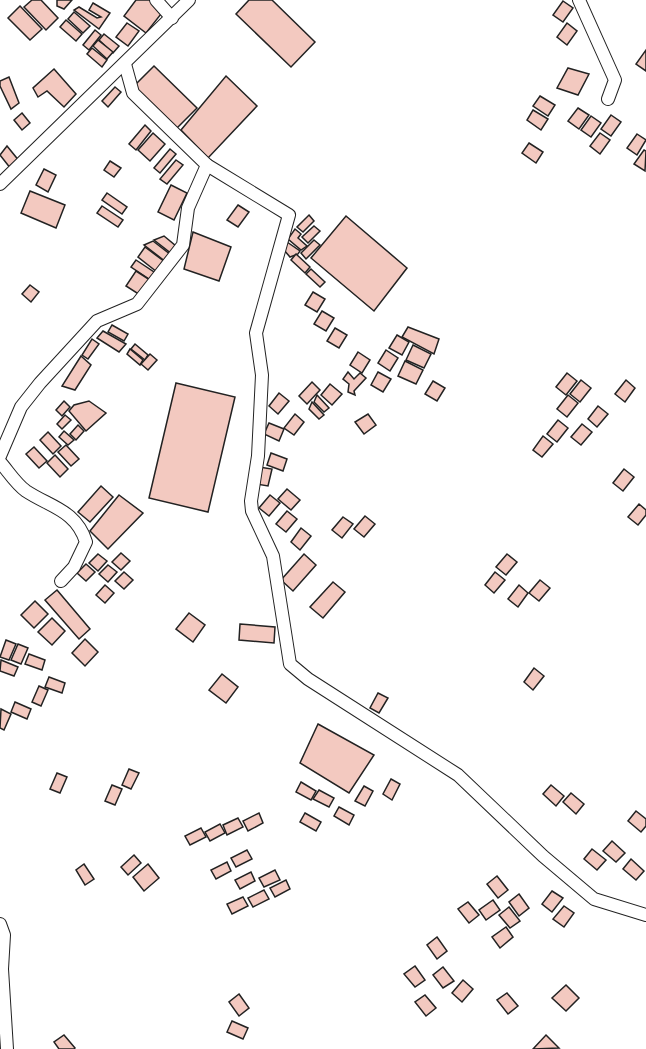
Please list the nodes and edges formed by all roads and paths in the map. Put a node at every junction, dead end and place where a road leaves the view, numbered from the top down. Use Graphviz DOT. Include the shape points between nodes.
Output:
graph roads {
  1 [pos="156,0"];
  2 [pos="189,0"];
  3 [pos="579,0"];
  4 [pos="172,18"];
  5 [pos="125,64"];
  6 [pos="608,99"];
  7 [pos="207,165"];
  8 [pos="0,184"];
  9 [pos="0,456"];
  10 [pos="0,462"];
  11 [pos="61,581"];
  12 [pos="646,915"];
  13 [pos="0,924"];
  14 [pos="8,1049"];
  1 -- 4 [label="street"];
  2 -- 4 [label="street"];
  3 -- 6 [label="street" via="615,80"];
  4 -- 5 [label="street"];
  5 -- 7 [label="street" via="133,93"];
  5 -- 8 [label="street"];
  7 -- 9 [label="street" via="188,208 183,245 137,304 98,321 40,383 21,407"];
  7 -- 12 [label="street" via="289,215 256,333 262,375 258,456 251,501 273,556 290,664 458,776 594,899"];
  10 -- 11 [label="street" via="25,490 60,508 82,530 86,542 74,567"];
  13 -- 14 [label="street"];
}
